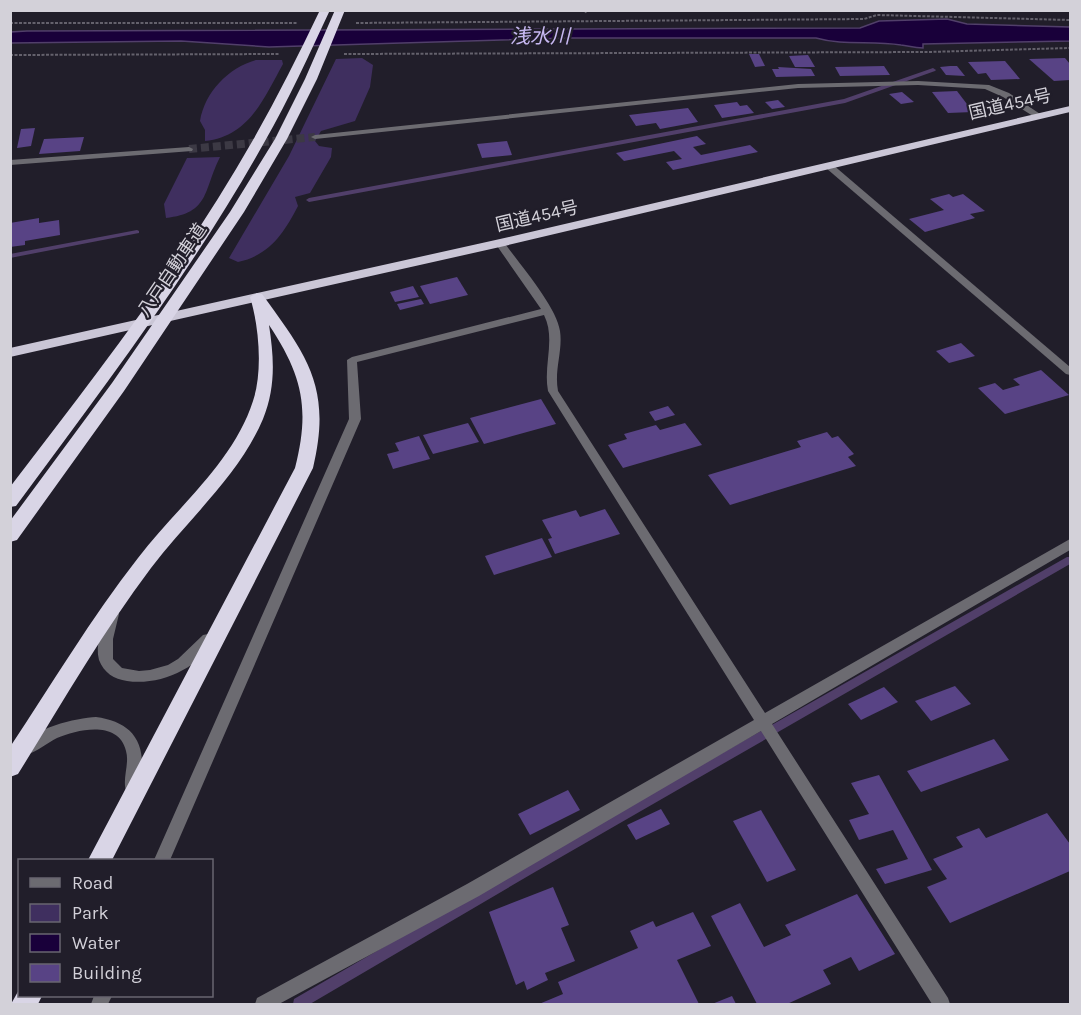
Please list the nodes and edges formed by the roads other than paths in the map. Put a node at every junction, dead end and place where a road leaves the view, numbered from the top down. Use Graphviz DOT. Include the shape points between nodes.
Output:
graph roads {
  1 [pos="325,10"];
  2 [pos="339,10"];
  3 [pos="1071,109"];
  4 [pos="1039,116"];
  5 [pos="315,137"];
  6 [pos="189,149"];
  7 [pos="10,163"];
  8 [pos="829,166"];
  9 [pos="500,243"];
  10 [pos="257,297"];
  11 [pos="546,311"];
  12 [pos="10,353"];
  13 [pos="1071,372"];
  14 [pos="10,501"];
  15 [pos="10,535"];
  16 [pos="1071,544"];
  17 [pos="112,613"];
  18 [pos="224,620"];
  19 [pos="764,722"];
  20 [pos="13,762"];
  21 [pos="130,801"];
  22 [pos="100,859"];
  23 [pos="163,859"];
  24 [pos="263,1005"];
  25 [pos="942,1005"];
  1 -- 14 [label="highway, 八戸自動車道" via="295,79 220,210"];
  2 -- 15 [label="highway, 八戸自動車道" via="281,139 237,212 118,387"];
  3 -- 4 [label="highway, 国道454号"];
  4 -- 5 [label="street" via="986,87 858,84 798,86"];
  4 -- 8 [label="highway, 国道454号"];
  6 -- 7 [label="street"];
  8 -- 9 [label="highway, 国道454号"];
  8 -- 13 [label="street"];
  9 -- 10 [label="highway, 国道454号"];
  9 -- 11 [label="street"];
  10 -- 12 [label="highway, 国道454号"];
  10 -- 17 [label="highway" via="266,376 262,400 250,427 236,451 143,564"];
  10 -- 18 [label="highway" via="297,351 306,374 312,397 312,441 304,468"];
  11 -- 19 [label="street" via="555,329 549,374 553,391"];
  11 -- 23 [label="street" via="352,360 355,419"];
  16 -- 19 [label="street"];
  17 -- 18 [label="street" via="105,649 107,664 116,673 134,677 154,676 174,668 197,653"];
  17 -- 20 [label="highway"];
  18 -- 21 [label="highway"];
  19 -- 24 [label="street"];
  19 -- 25 [label="street"];
  20 -- 21 [label="street" via="44,736 64,728 106,724 123,731 132,744 135,764"];
  21 -- 22 [label="highway"];
}
